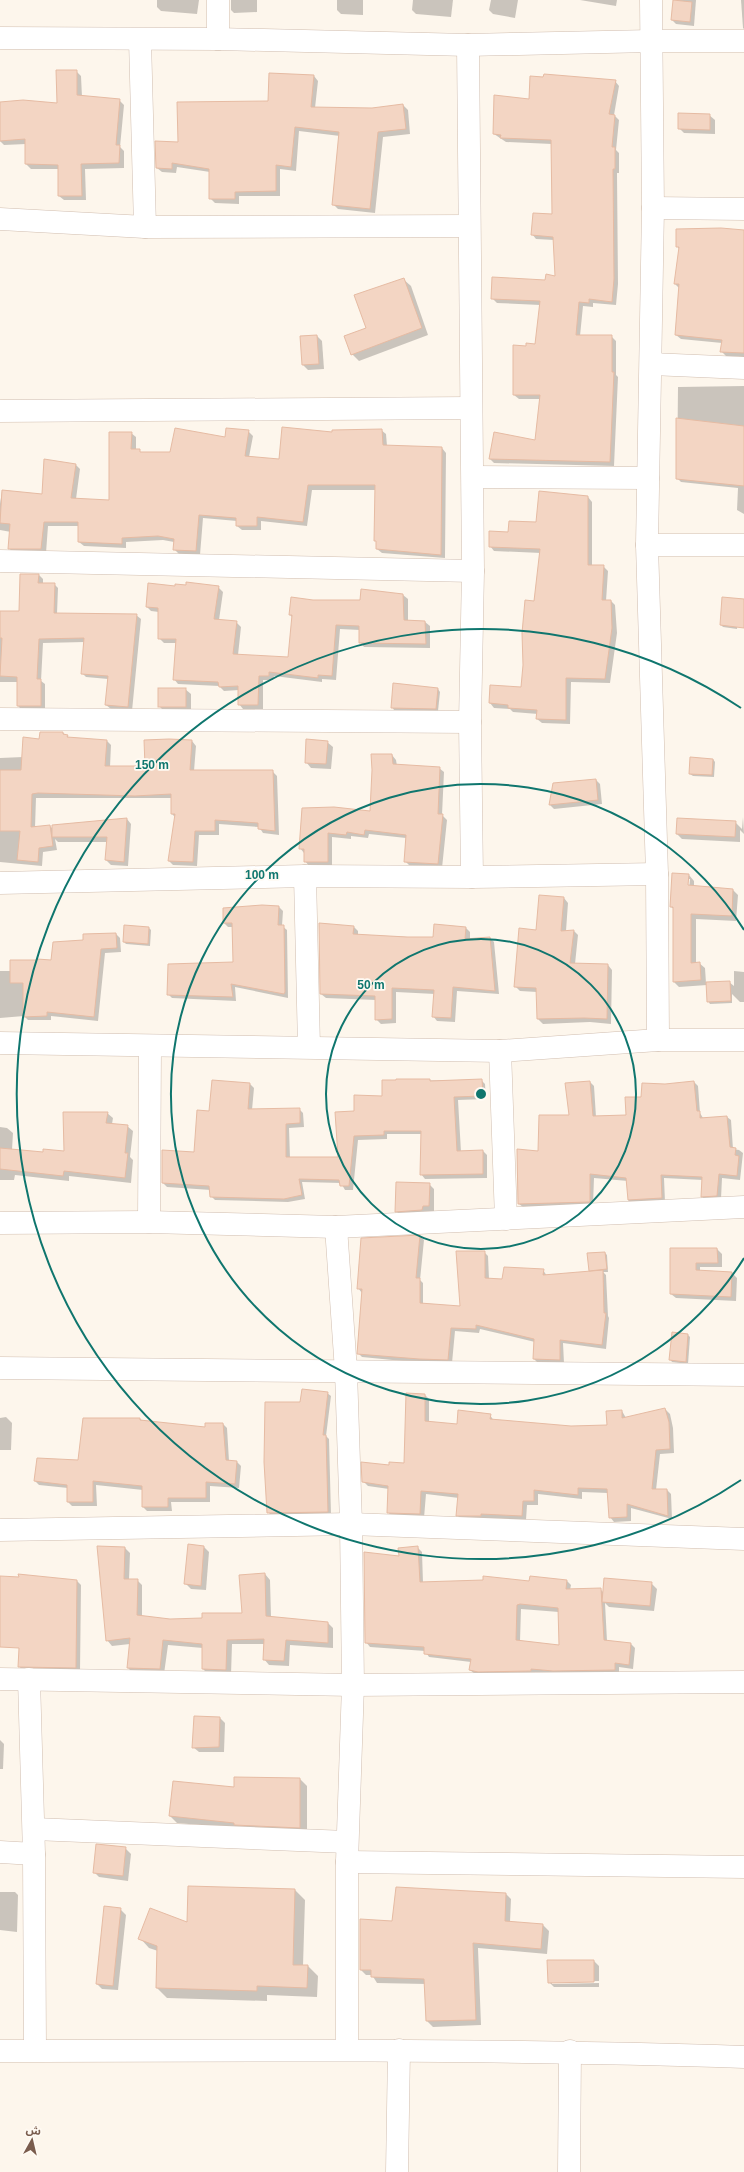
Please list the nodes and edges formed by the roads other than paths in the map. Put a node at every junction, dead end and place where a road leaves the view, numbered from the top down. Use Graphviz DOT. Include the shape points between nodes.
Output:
graph roads {
  1 [pos="218,0"];
  2 [pos="651,0"];
  3 [pos="0,38"];
  4 [pos="218,39"];
  5 [pos="140,40"];
  6 [pos="650,41"];
  7 [pos="744,41"];
  8 [pos="468,45"];
  9 [pos="653,208"];
  10 [pos="744,209"];
  11 [pos="0,219"];
  12 [pos="469,226"];
  13 [pos="145,227"];
  14 [pos="651,364"];
  15 [pos="744,368"];
  16 [pos="470,408"];
  17 [pos="0,411"];
  18 [pos="473,477"];
  19 [pos="648,478"];
  20 [pos="647,545"];
  21 [pos="744,545"];
  22 [pos="0,561"];
  23 [pos="474,571"];
  24 [pos="0,720"];
  25 [pos="470,722"];
  26 [pos="657,874"];
  27 [pos="305,876"];
  28 [pos="472,877"];
  29 [pos="0,883"];
  30 [pos="658,1040"];
  31 [pos="744,1040"];
  32 [pos="0,1043"];
  33 [pos="150,1047"];
  34 [pos="310,1047"];
  35 [pos="500,1051"];
  36 [pos="744,1207"];
  37 [pos="506,1219"];
  38 [pos="149,1222"];
  39 [pos="0,1223"];
  40 [pos="336,1227"];
  41 [pos="0,1368"];
  42 [pos="346,1371"];
  43 [pos="744,1375"];
  44 [pos="351,1524"];
  45 [pos="0,1530"];
  46 [pos="744,1539"];
  47 [pos="0,1679"];
  48 [pos="29,1679"];
  49 [pos="744,1682"];
  50 [pos="353,1685"];
  51 [pos="34,1829"];
  52 [pos="0,1852"];
  53 [pos="347,1852"];
  54 [pos="34,1854"];
  55 [pos="744,1867"];
  56 [pos="347,2049"];
  57 [pos="35,2050"];
  58 [pos="399,2050"];
  59 [pos="0,2051"];
  60 [pos="570,2051"];
  61 [pos="744,2057"];
  62 [pos="397,2172"];
  63 [pos="569,2172"];
  1 -- 4 [label="street"];
  2 -- 6 [label="street"];
  3 -- 5 [label="street"];
  4 -- 5 [label="street"];
  4 -- 8 [label="street"];
  5 -- 13 [label="street"];
  6 -- 7 [label="street"];
  6 -- 8 [label="street"];
  6 -- 9 [label="street"];
  8 -- 12 [label="street"];
  9 -- 10 [label="street"];
  9 -- 14 [label="street"];
  11 -- 13 [label="street"];
  12 -- 13 [label="street"];
  12 -- 16 [label="street"];
  14 -- 15 [label="street"];
  14 -- 19 [label="street"];
  16 -- 17 [label="street"];
  16 -- 18 [label="street"];
  18 -- 19 [label="street"];
  18 -- 23 [label="street"];
  19 -- 20 [label="street"];
  20 -- 21 [label="street"];
  20 -- 26 [label="street"];
  22 -- 23 [label="street"];
  23 -- 25 [label="street"];
  24 -- 25 [label="street"];
  25 -- 28 [label="street"];
  26 -- 28 [label="street"];
  26 -- 30 [label="street"];
  27 -- 28 [label="street"];
  27 -- 29 [label="street"];
  27 -- 34 [label="street"];
  30 -- 31 [label="street"];
  30 -- 35 [label="street"];
  32 -- 33 [label="street"];
  33 -- 34 [label="street"];
  33 -- 38 [label="street"];
  34 -- 35 [label="street"];
  35 -- 37 [label="street"];
  36 -- 37 [label="street"];
  37 -- 40 [label="street"];
  38 -- 39 [label="street"];
  38 -- 40 [label="street"];
  40 -- 42 [label="street"];
  41 -- 42 [label="street"];
  42 -- 43 [label="street"];
  42 -- 44 [label="street"];
  44 -- 45 [label="street"];
  44 -- 46 [label="street"];
  44 -- 50 [label="street"];
  47 -- 48 [label="street"];
  48 -- 50 [label="street"];
  48 -- 51 [label="street"];
  49 -- 50 [label="street"];
  50 -- 53 [label="street"];
  51 -- 53 [label="street"];
  51 -- 54 [label="street"];
  52 -- 54 [label="street"];
  53 -- 55 [label="street"];
  53 -- 56 [label="street"];
  54 -- 57 [label="street"];
  56 -- 57 [label="street"];
  56 -- 58 [label="street"];
  57 -- 59 [label="street"];
  58 -- 60 [label="street"];
  58 -- 62 [label="street"];
  60 -- 61 [label="street"];
  60 -- 63 [label="street"];
}
